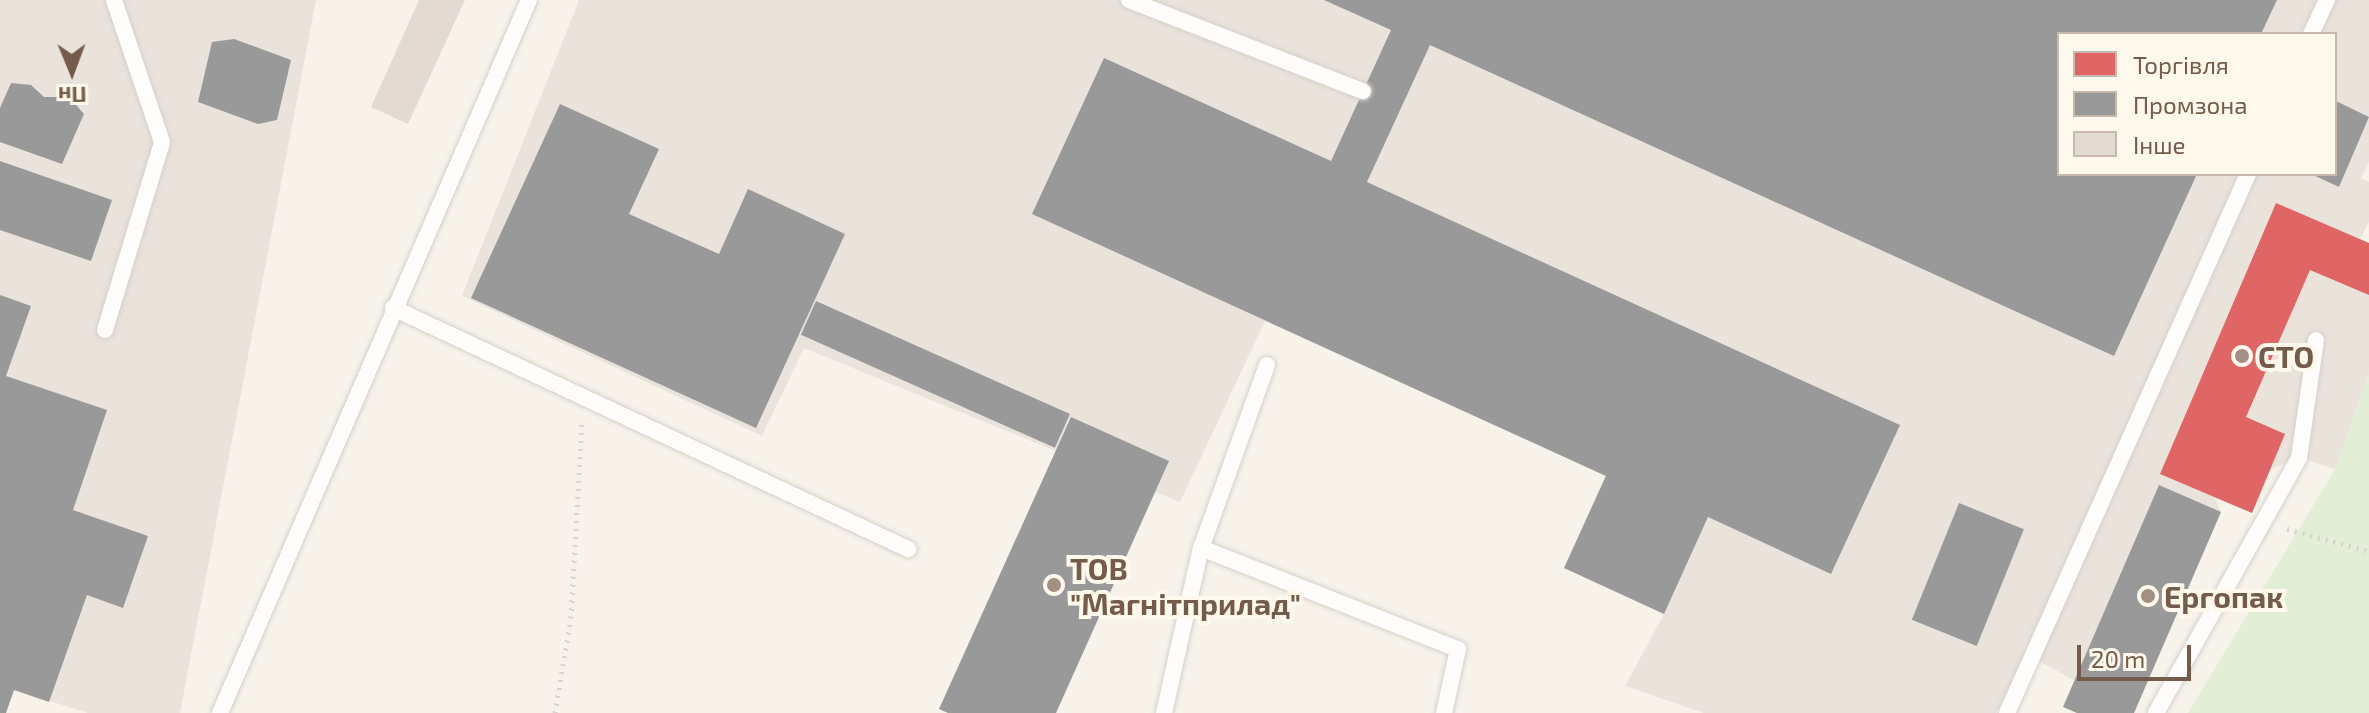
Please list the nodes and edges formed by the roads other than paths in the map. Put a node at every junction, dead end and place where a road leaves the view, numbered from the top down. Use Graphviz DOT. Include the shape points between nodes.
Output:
graph roads {
  1 [pos="114,0"];
  2 [pos="529,0"];
  3 [pos="1129,0"];
  4 [pos="2327,0"];
  5 [pos="2312,32"];
  6 [pos="1363,91"];
  7 [pos="2247,176"];
  8 [pos="393,308"];
  9 [pos="105,330"];
  10 [pos="2316,340"];
  11 [pos="1267,365"];
  12 [pos="1201,548"];
  13 [pos="908,549"];
  14 [pos="220,713"];
  15 [pos="1164,713"];
  16 [pos="1444,713"];
  17 [pos="2007,713"];
  18 [pos="2156,713"];
  1 -- 9 [label="lane" via="162,142"];
  2 -- 8 [label="lane"];
  3 -- 6 [label="lane"];
  4 -- 5 [label="lane"];
  7 -- 17 [label="lane"];
  8 -- 13 [label="lane" via="583,403"];
  8 -- 14 [label="lane"];
  10 -- 18 [label="lane" via="2299,458"];
  11 -- 12 [label="lane"];
  12 -- 15 [label="lane"];
  12 -- 16 [label="lane" via="1458,649"];
}
